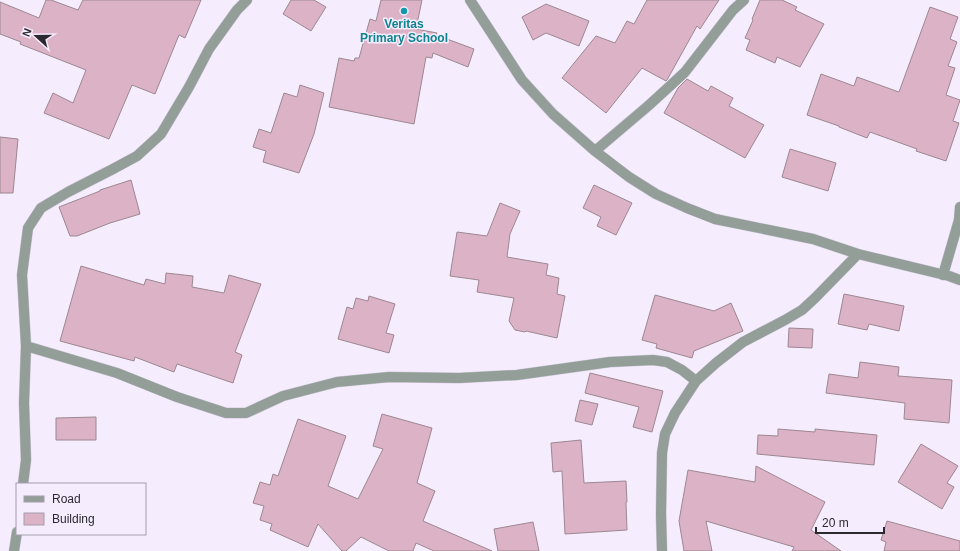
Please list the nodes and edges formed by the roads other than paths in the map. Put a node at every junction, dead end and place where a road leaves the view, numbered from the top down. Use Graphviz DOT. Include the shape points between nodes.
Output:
graph roads {
  1 [pos="247,0"];
  2 [pos="470,0"];
  3 [pos="744,0"];
  4 [pos="595,151"];
  5 [pos="960,207"];
  6 [pos="858,254"];
  7 [pos="943,275"];
  8 [pos="960,280"];
  9 [pos="26,346"];
  10 [pos="696,382"];
  11 [pos="23,483"];
  12 [pos="17,535"];
  13 [pos="14,551"];
  14 [pos="662,551"];
  1 -- 9 [label="street" via="209,49 161,134 137,156 41,208 28,228 22,275"];
  2 -- 4 [label="street" via="522,80 553,114"];
  3 -- 4 [label="street" via="729,15 685,72"];
  4 -- 6 [label="street" via="629,178 656,194 715,219 813,239"];
  5 -- 7 [label="street" via="959,220"];
  6 -- 7 [label="street"];
  6 -- 10 [label="street" via="802,310 743,342"];
  7 -- 8 [label="street"];
  9 -- 10 [label="street" via="117,373 226,413 246,413 283,396 337,382 389,377 459,378 517,375 610,362 667,362"];
  9 -- 11 [label="street" via="26,460"];
  10 -- 14 [label="street" via="675,413 665,434 662,453"];
  12 -- 13 [label="street"];
}
